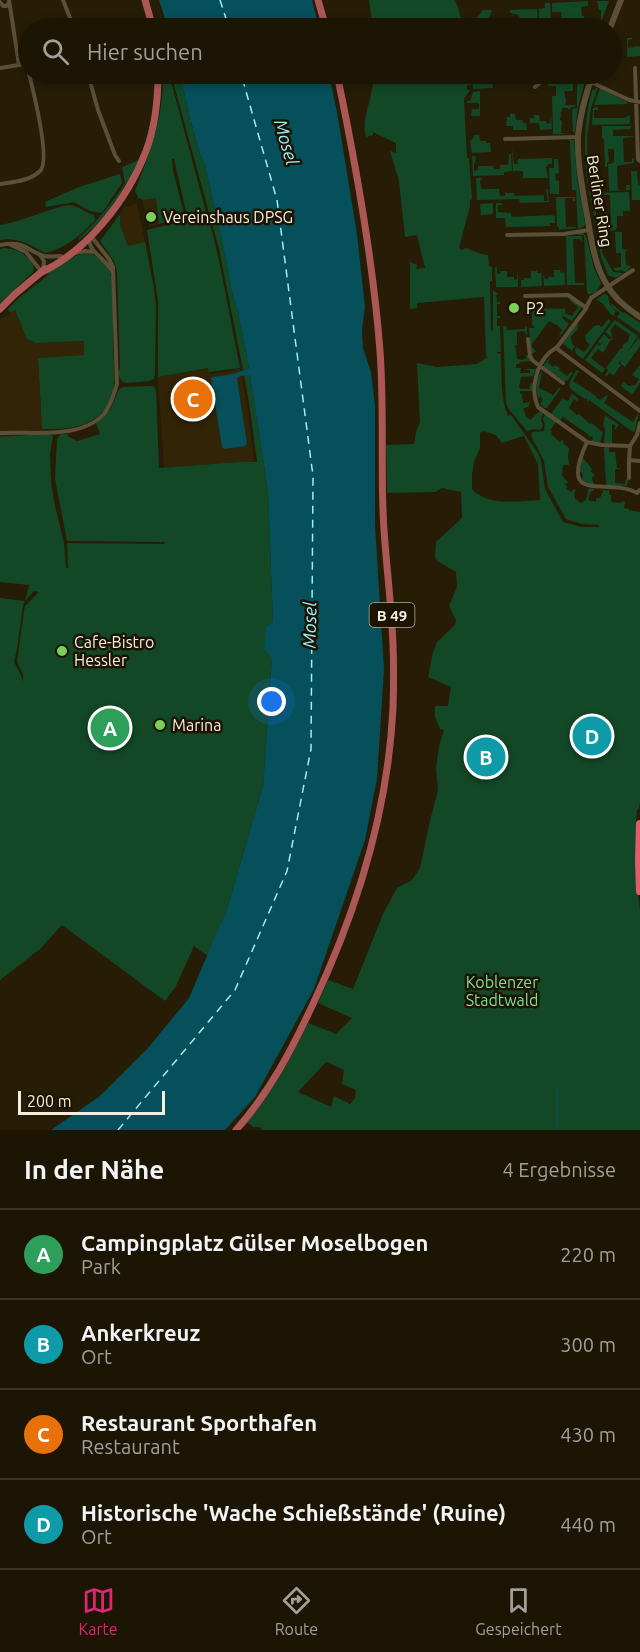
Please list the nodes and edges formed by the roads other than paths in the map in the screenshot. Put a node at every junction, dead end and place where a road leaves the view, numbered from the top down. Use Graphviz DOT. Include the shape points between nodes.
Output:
graph roads {
  1 [pos="63,0"];
  2 [pos="145,0"];
  3 [pos="318,0"];
  4 [pos="621,0"];
  5 [pos="0,1"];
  6 [pos="9,2"];
  7 [pos="70,18"];
  8 [pos="150,18"];
  9 [pos="323,18"];
  10 [pos="614,18"];
  11 [pos="18,57"];
  12 [pos="18,64"];
  13 [pos="0,68"];
  14 [pos="635,68"];
  15 [pos="31,84"];
  16 [pos="91,84"];
  17 [pos="158,84"];
  18 [pos="339,84"];
  19 [pos="539,84"];
  20 [pos="589,84"];
  21 [pos="596,84"];
  22 [pos="535,87"];
  23 [pos="638,102"];
  24 [pos="578,137"];
  25 [pos="505,140"];
  26 [pos="119,160"];
  27 [pos="640,161"];
  28 [pos="0,184"];
  29 [pos="590,230"];
  30 [pos="90,235"];
  31 [pos="507,235"];
  32 [pos="2,245"];
  33 [pos="95,252"];
  34 [pos="39,254"];
  35 [pos="65,256"];
  36 [pos="633,270"];
  37 [pos="42,272"];
  38 [pos="114,277"];
  39 [pos="608,286"];
  40 [pos="525,296"];
  41 [pos="585,307"];
  42 [pos="0,309"];
  43 [pos="640,317"];
  44 [pos="528,339"];
  45 [pos="556,348"];
  46 [pos="540,366"];
  47 [pos="563,383"];
  48 [pos="640,411"];
  49 [pos="640,423"];
  50 [pos="0,434"];
  51 [pos="587,442"];
  52 [pos="630,446"];
  53 [pos="630,460"];
  54 [pos="640,461"];
  55 [pos="629,478"];
  56 [pos="640,490"];
  57 [pos="640,824"];
  58 [pos="640,891"];
  59 [pos="236,1130"];
  1 -- 7 [label="street"];
  2 -- 8 [label="main road"];
  3 -- 9 [label="main road"];
  4 -- 10 [label="street"];
  5 -- 6 [label="street" via="3,6"];
  6 -- 11 [label="street"];
  12 -- 13 [label="street"];
  14 -- 23 [label="street"];
  15 -- 28 [label="street" via="44,166 26,180"];
  16 -- 26 [label="street"];
  17 -- 30 [label="main road" via="147,150 125,193"];
  18 -- 59 [label="main road, B 49" via="360,196 380,348 383,512 394,653 393,711 381,805 352,913 292,1048 259,1102"];
  19 -- 22 [label="street"];
  20 -- 24 [label="street, Berliner Ring"];
  21 -- 23 [label="street"];
  23 -- 27 [label="street"];
  24 -- 25 [label="street"];
  24 -- 29 [label="street, Berliner Ring"];
  29 -- 31 [label="street"];
  29 -- 39 [label="street, Berliner Ring" via="599,271"];
  30 -- 33 [label="street" via="89,244"];
  30 -- 35 [label="main road"];
  30 -- 38 [label="street" via="109,259"];
  32 -- 34 [label="street" via="23,245"];
  32 -- 37 [label="street" via="26,252"];
  33 -- 35 [label="street"];
  33 -- 38 [label="street" via="106,261"];
  34 -- 35 [label="street"];
  34 -- 37 [label="street" via="44,261"];
  35 -- 37 [label="main road"];
  36 -- 39 [label="street"];
  37 -- 42 [label="main road"];
  38 -- 50 [label="street" via="117,384 104,413 75,430"];
  39 -- 41 [label="street"];
  39 -- 43 [label="street, Berliner Ring" via="621,303"];
  40 -- 41 [label="street" via="568,295"];
  41 -- 45 [label="street"];
  44 -- 46 [label="street" via="530,358"];
  45 -- 46 [label="street"];
  45 -- 48 [label="street"];
  46 -- 47 [label="street"];
  46 -- 51 [label="street" via="535,381 538,407"];
  49 -- 52 [label="street"];
  51 -- 52 [label="street"];
  51 -- 56 [label="street" via="578,463 582,483 628,488 637,493"];
  52 -- 53 [label="street"];
  53 -- 54 [label="street"];
  53 -- 55 [label="street"];
  57 -- 58 [label="highway"];
}
